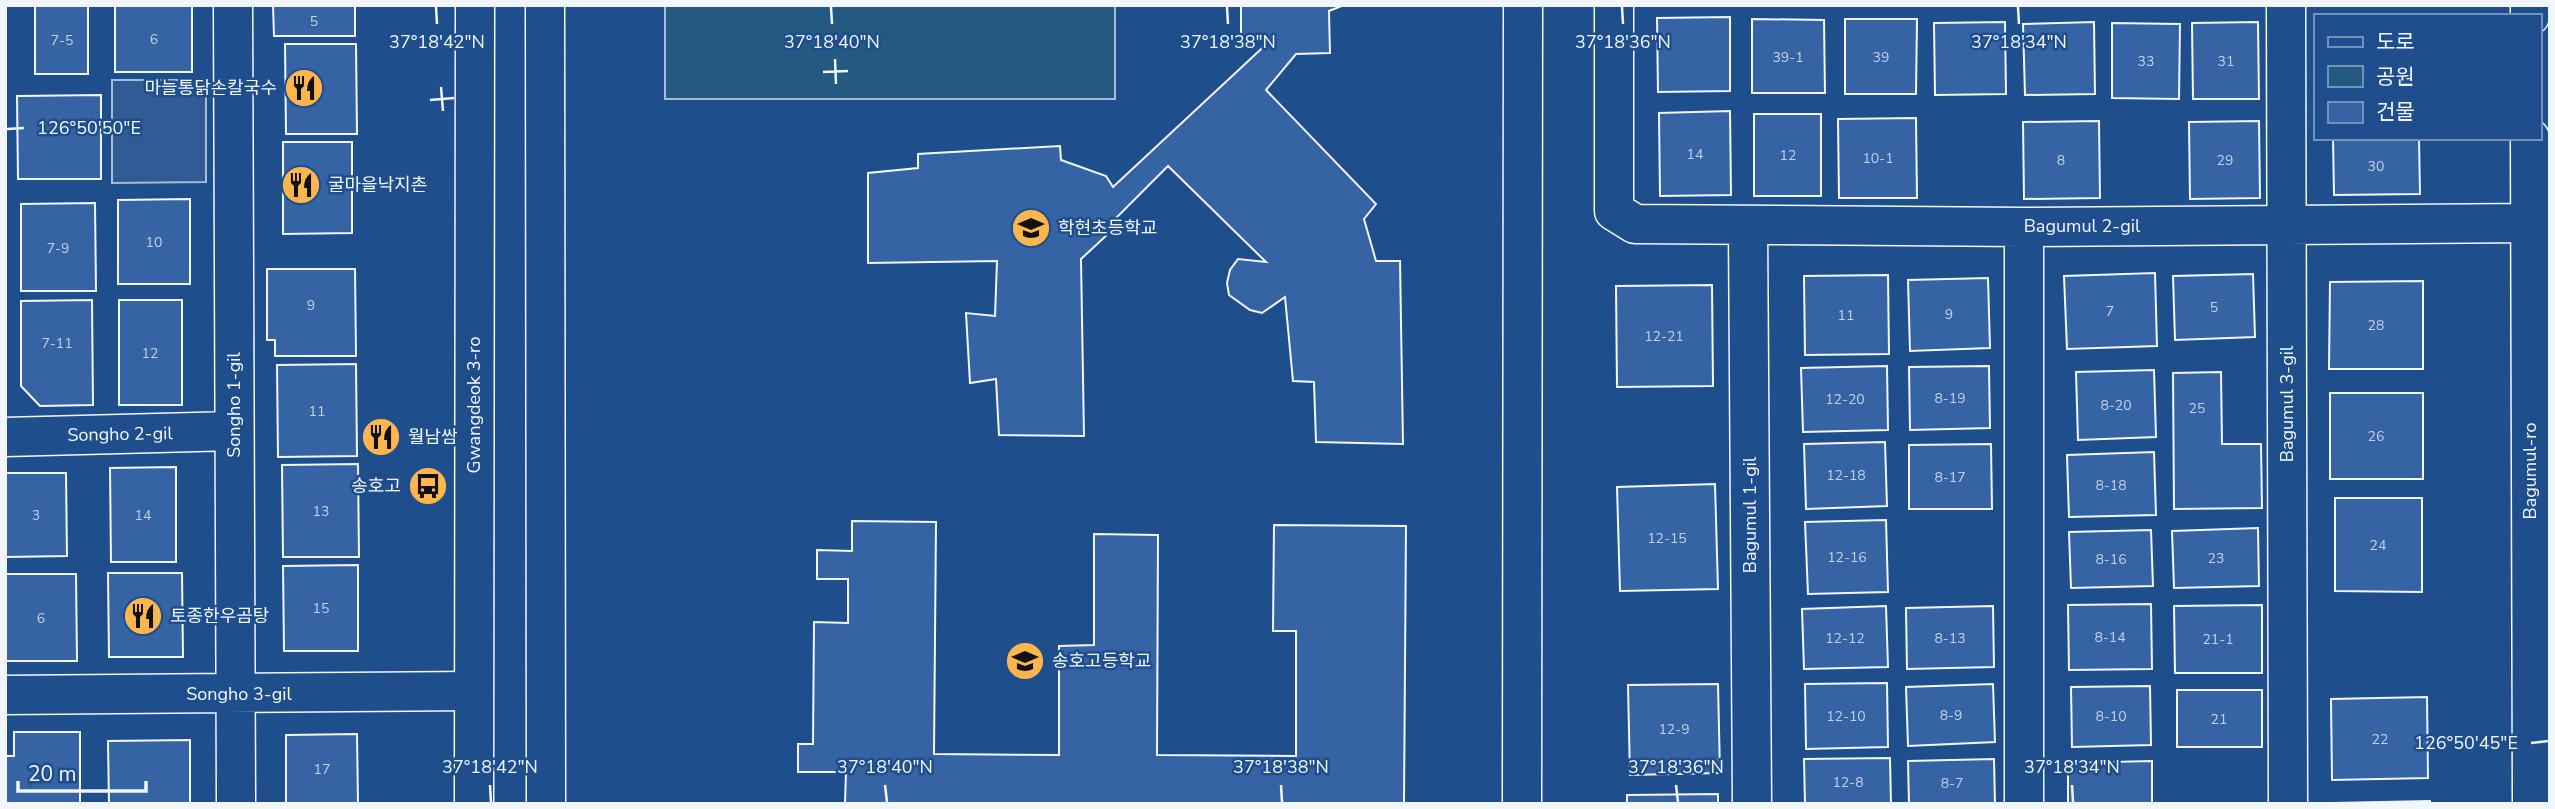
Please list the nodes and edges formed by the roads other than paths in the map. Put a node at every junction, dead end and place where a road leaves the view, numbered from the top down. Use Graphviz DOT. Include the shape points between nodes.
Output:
graph roads {
  1 [pos="233,5"];
  2 [pos="475,5"];
  3 [pos="545,5"];
  4 [pos="1523,5"];
  5 [pos="1614,5"];
  6 [pos="2286,5"];
  7 [pos="2530,140"];
  8 [pos="2530,223"];
  9 [pos="2286,224"];
  10 [pos="1748,227"];
  11 [pos="2024,227"];
  12 [pos="234,432"];
  13 [pos="5,437"];
  14 [pos="472,691"];
  15 [pos="236,694"];
  16 [pos="5,695"];
  17 [pos="2538,782"];
  18 [pos="236,804"];
  19 [pos="474,804"];
  20 [pos="546,804"];
  21 [pos="1522,804"];
  22 [pos="1752,804"];
  23 [pos="2024,804"];
  24 [pos="2288,804"];
  1 -- 12 [label="street, Songho 1-gil"];
  2 -- 14 [label="street, Gwangdeok 3-ro"];
  3 -- 20 [label="street"];
  4 -- 21 [label="street"];
  5 -- 10 [label="street, Bagumul 2-gil" via="1614,211 1635,224"];
  6 -- 9 [label="street, Bagumul 3-gil"];
  7 -- 8 [label="street, Bagumul-ro"];
  8 -- 9 [label="street, Bagumul 2-gil"];
  8 -- 17 [label="street, Bagumul-ro"];
  9 -- 11 [label="street, Bagumul 2-gil"];
  9 -- 24 [label="street, Bagumul 3-gil"];
  10 -- 11 [label="street, Bagumul 2-gil"];
  10 -- 22 [label="street, Bagumul 1-gil"];
  11 -- 23 [label="street"];
  12 -- 13 [label="street, Songho 2-gil"];
  12 -- 15 [label="street, Songho 1-gil"];
  14 -- 15 [label="street, Songho 3-gil"];
  14 -- 19 [label="street, Gwangdeok 3-ro"];
  15 -- 16 [label="street, Songho 3-gil"];
  15 -- 18 [label="street, Songho 1-gil"];
}
